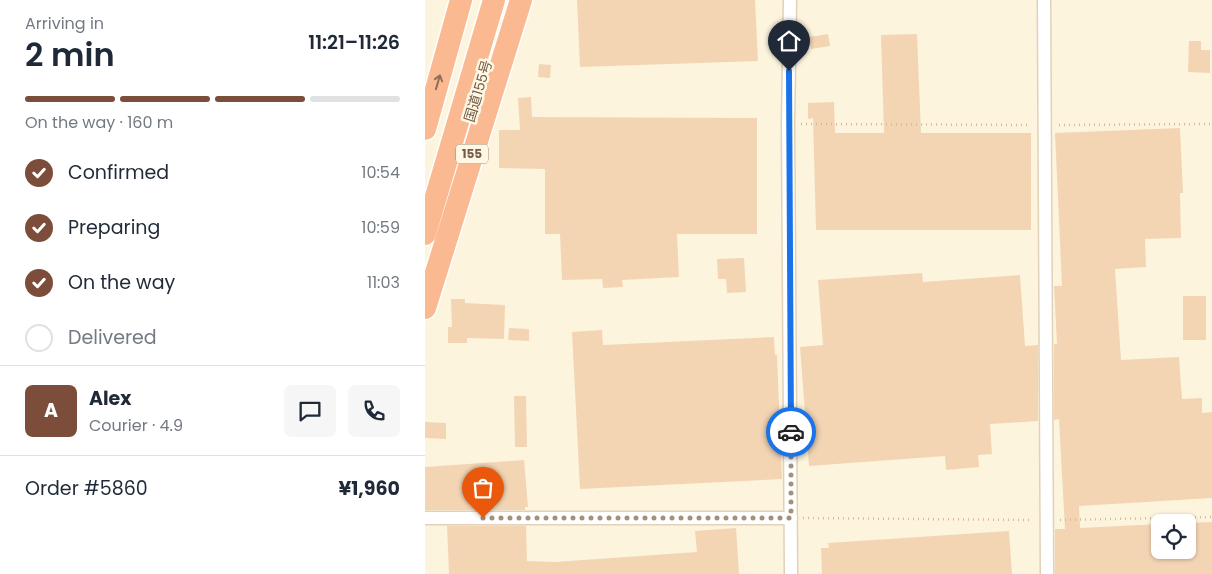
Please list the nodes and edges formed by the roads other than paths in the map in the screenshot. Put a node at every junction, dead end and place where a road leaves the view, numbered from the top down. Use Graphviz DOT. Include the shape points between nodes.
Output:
graph roads {
  1 [pos="461,0"];
  2 [pos="494,0"];
  3 [pos="505,0"];
  4 [pos="521,0"];
  5 [pos="790,0"];
  6 [pos="1045,0"];
  7 [pos="425,126"];
  8 [pos="425,234"];
  9 [pos="425,268"];
  10 [pos="425,308"];
  11 [pos="425,518"];
  12 [pos="791,518"];
  13 [pos="791,574"];
  14 [pos="1047,574"];
  7 -- 1 [label="highway, one-way"];
  2 -- 8 [label="highway, 国道155号 / 155"];
  3 -- 9 [label="highway, 国道155号 / 155"];
  4 -- 10 [label="highway, 155"];
  5 -- 12 [label="street"];
  6 -- 14 [label="street"];
  11 -- 12 [label="street"];
  12 -- 13 [label="street"];
}
